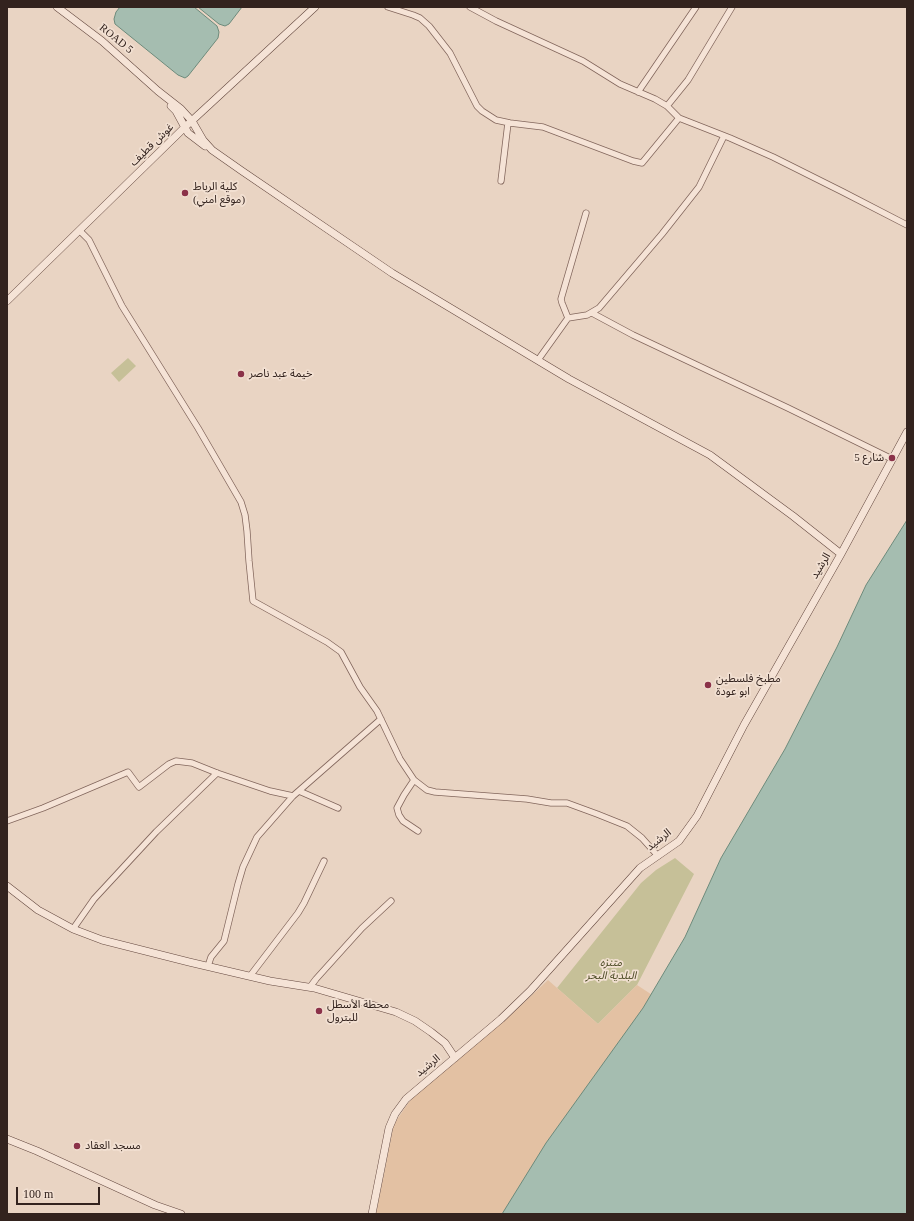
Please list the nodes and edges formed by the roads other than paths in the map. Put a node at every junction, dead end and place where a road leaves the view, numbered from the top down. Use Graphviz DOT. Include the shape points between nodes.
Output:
graph roads {
  1 [pos="58,7"];
  2 [pos="315,7"];
  3 [pos="388,7"];
  4 [pos="470,7"];
  5 [pos="696,7"];
  6 [pos="732,7"];
  7 [pos="158,91"];
  8 [pos="638,92"];
  9 [pos="667,106"];
  10 [pos="679,118"];
  11 [pos="192,121"];
  12 [pos="508,123"];
  13 [pos="184,128"];
  14 [pos="724,136"];
  15 [pos="212,150"];
  16 [pos="501,181"];
  17 [pos="586,214"];
  18 [pos="907,225"];
  19 [pos="80,230"];
  20 [pos="7,301"];
  21 [pos="592,313"];
  22 [pos="568,318"];
  23 [pos="538,360"];
  24 [pos="907,432"];
  25 [pos="892,459"];
  26 [pos="841,554"];
  27 [pos="381,719"];
  28 [pos="217,773"];
  29 [pos="414,780"];
  30 [pos="299,791"];
  31 [pos="293,796"];
  32 [pos="338,808"];
  33 [pos="7,821"];
  34 [pos="418,831"];
  35 [pos="658,856"];
  36 [pos="324,862"];
  37 [pos="7,886"];
  38 [pos="391,901"];
  39 [pos="73,929"];
  40 [pos="208,966"];
  41 [pos="250,976"];
  42 [pos="310,987"];
  43 [pos="455,1058"];
  44 [pos="7,1139"];
  45 [pos="181,1214"];
  46 [pos="372,1214"];
  1 -- 7 [label="main road, ROAD 5" via="102,40"];
  2 -- 11 [label="main road, غوش قطيف"];
  3 -- 12 [label="street" via="420,18 429,26 450,53 477,106 496,120"];
  4 -- 8 [label="street" via="583,61"];
  5 -- 8 [label="street"];
  6 -- 9 [label="street" via="688,80"];
  7 -- 11 [label="main road"];
  7 -- 13 [label="main road" via="176,111"];
  8 -- 9 [label="street"];
  9 -- 10 [label="street"];
  10 -- 12 [label="street" via="642,163 543,127"];
  10 -- 14 [label="street"];
  11 -- 13 [label="main road, غوش قطيف"];
  11 -- 15 [label="main road"];
  12 -- 16 [label="street"];
  13 -- 15 [label="main road"];
  13 -- 19 [label="main road, غوش قطيف"];
  14 -- 18 [label="street" via="773,157"];
  14 -- 21 [label="street" via="699,186 614,291"];
  15 -- 23 [label="main road" via="351,247"];
  17 -- 22 [label="street" via="561,299"];
  19 -- 20 [label="main road, غوش قطيف"];
  19 -- 27 [label="street" via="88,240 122,306 241,502 247,531 253,601 341,652"];
  21 -- 22 [label="street"];
  21 -- 25 [label="street"];
  22 -- 23 [label="street"];
  23 -- 26 [label="main road" via="710,455"];
  24 -- 25 [label="main road, الرشيد"];
  25 -- 26 [label="main road, الرشيد"];
  26 -- 35 [label="main road, الرشيد" via="744,725 697,816 679,841"];
  27 -- 29 [label="street" via="400,759"];
  27 -- 30 [label="street"];
  28 -- 31 [label="street"];
  28 -- 33 [label="street" via="192,763 176,761 139,787 128,772"];
  28 -- 39 [label="street" via="94,899"];
  29 -- 34 [label="street" via="396,808 403,821"];
  29 -- 35 [label="street" via="427,790 435,792 567,803 627,826"];
  30 -- 31 [label="street"];
  30 -- 32 [label="street"];
  31 -- 40 [label="street" via="257,837 239,878 224,941 211,957"];
  35 -- 43 [label="main road, الرشيد" via="640,868 530,992"];
  36 -- 41 [label="street" via="298,913"];
  37 -- 39 [label="main road" via="38,910"];
  38 -- 42 [label="street" via="362,928"];
  39 -- 40 [label="main road" via="130,948"];
  40 -- 41 [label="main road"];
  41 -- 42 [label="main road"];
  42 -- 43 [label="main road" via="408,1017 445,1043"];
  43 -- 46 [label="main road, الرشيد" via="420,1085 395,1114 389,1128"];
  44 -- 45 [label="main road" via="155,1205"];
}
